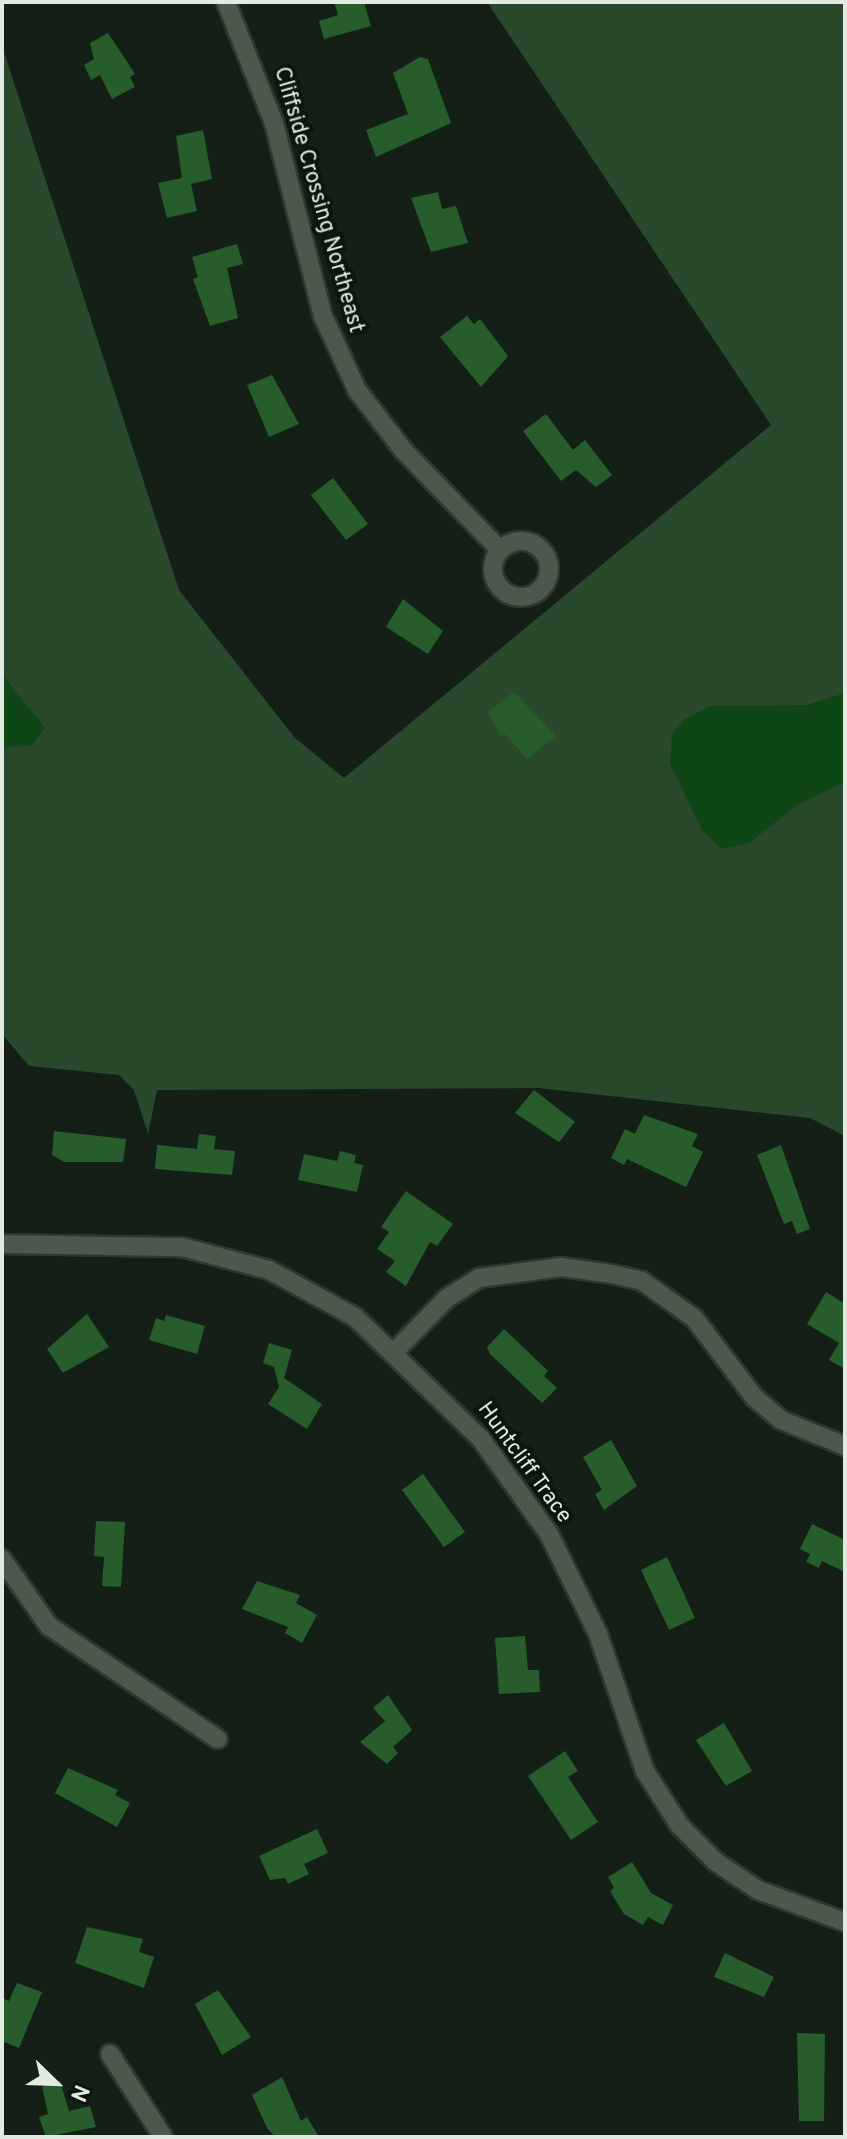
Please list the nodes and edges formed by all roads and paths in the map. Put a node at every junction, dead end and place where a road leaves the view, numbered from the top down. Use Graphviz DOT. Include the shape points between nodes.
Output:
graph roads {
  1 [pos="226,2"];
  2 [pos="500,550"];
  3 [pos="2,1244"];
  4 [pos="396,1350"];
  5 [pos="845,1446"];
  6 [pos="2,1559"];
  7 [pos="218,1739"];
  8 [pos="845,1922"];
  9 [pos="110,2054"];
  10 [pos="163,2137"];
  1 -- 2 [label="street, Cliffside Crossing Northeast" via="274,123 323,316 357,390 404,451"];
  3 -- 4 [label="street, Huntcliff Trace" via="140,1242 223,1255 313,1291"];
  4 -- 5 [label="street" via="447,1298 479,1278 548,1267 612,1274 642,1281 694,1318 755,1398 781,1420"];
  4 -- 8 [label="street, Huntcliff Trace" via="481,1439 549,1534 598,1634 645,1771 680,1826 716,1862 758,1890"];
  6 -- 7 [label="street" via="49,1626"];
  9 -- 10 [label="street"];
}
